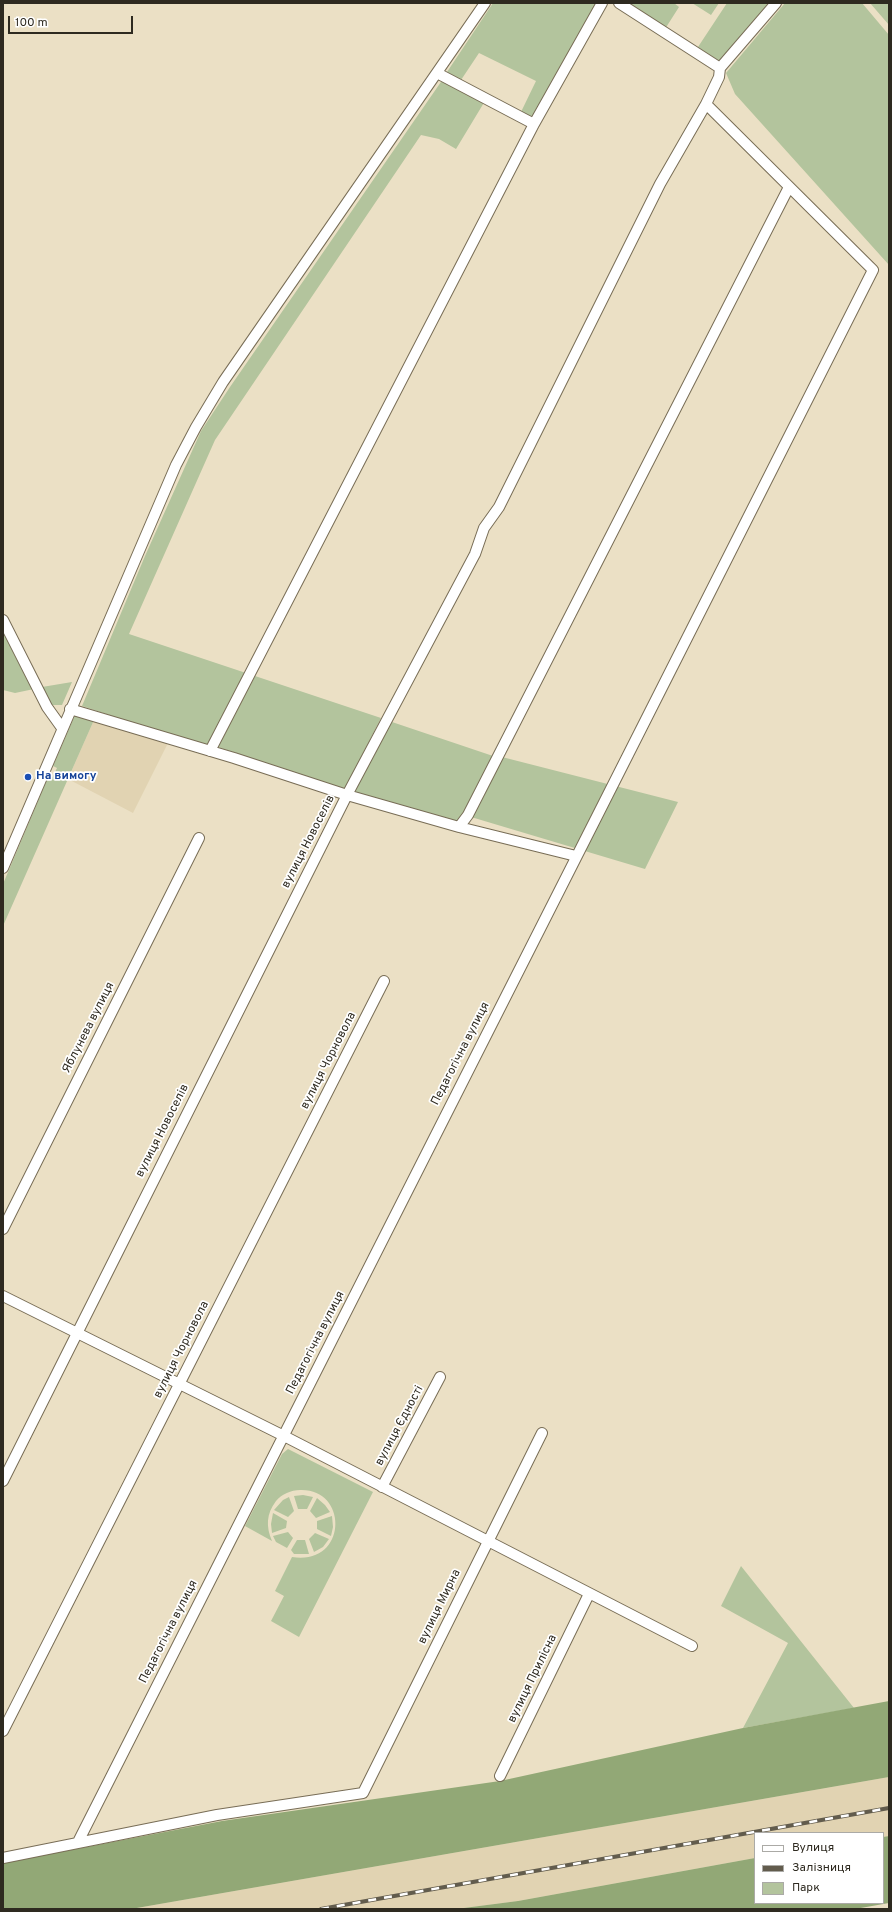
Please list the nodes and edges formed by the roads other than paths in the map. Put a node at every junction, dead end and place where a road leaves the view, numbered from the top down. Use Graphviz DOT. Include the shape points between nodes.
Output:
graph roads {
  1 [pos="485,3"];
  2 [pos="602,3"];
  3 [pos="618,3"];
  4 [pos="776,3"];
  5 [pos="720,68"];
  6 [pos="437,73"];
  7 [pos="706,104"];
  8 [pos="534,124"];
  9 [pos="789,186"];
  10 [pos="3,620"];
  11 [pos="70,709"];
  12 [pos="62,728"];
  13 [pos="210,752"];
  14 [pos="347,795"];
  15 [pos="459,827"];
  16 [pos="199,838"];
  17 [pos="576,856"];
  18 [pos="3,868"];
  19 [pos="384,980"];
  20 [pos="3,1229"];
  21 [pos="3,1296"];
  22 [pos="77,1333"];
  23 [pos="440,1377"];
  24 [pos="179,1384"];
  25 [pos="542,1433"];
  26 [pos="284,1436"];
  27 [pos="3,1480"];
  28 [pos="382,1487"];
  29 [pos="487,1542"];
  30 [pos="589,1594"];
  31 [pos="692,1646"];
  32 [pos="3,1731"];
  33 [pos="500,1776"];
  34 [pos="78,1842"];
  35 [pos="3,1858"];
  1 -- 6 [label="street"];
  2 -- 8 [label="street"];
  3 -- 5 [label="street"];
  4 -- 5 [label="street"];
  5 -- 7 [label="street, вулиця Новоселів" via="719,77"];
  6 -- 8 [label="street"];
  6 -- 11 [label="street" via="228,375 196,427 173,472"];
  7 -- 9 [label="street"];
  7 -- 14 [label="street, вулиця Новоселів" via="660,184 499,508 484,528 475,554"];
  8 -- 13 [label="street"];
  9 -- 15 [label="street" via="468,814"];
  9 -- 17 [label="street, Педагогічна вулиця" via="873,270"];
  10 -- 12 [label="street" via="47,707"];
  11 -- 12 [label="street"];
  11 -- 13 [label="street"];
  12 -- 18 [label="street"];
  13 -- 14 [label="street"];
  14 -- 15 [label="street"];
  14 -- 22 [label="street, вулиця Новоселів"];
  15 -- 17 [label="street"];
  16 -- 20 [label="street, Яблунева вулиця"];
  17 -- 26 [label="street, Педагогічна вулиця"];
  19 -- 24 [label="street, вулиця Чорновола"];
  21 -- 22 [label="street"];
  22 -- 24 [label="street"];
  22 -- 27 [label="street, вулиця Новоселів"];
  23 -- 28 [label="street, вулиця Єдності"];
  24 -- 26 [label="street"];
  24 -- 32 [label="street, вулиця Чорновола"];
  25 -- 29 [label="street, вулиця Мирна"];
  26 -- 28 [label="street"];
  26 -- 34 [label="street, Педагогічна вулиця"];
  28 -- 29 [label="street"];
  29 -- 30 [label="street"];
  29 -- 34 [label="street, вулиця Мирна" via="362,1793 218,1815"];
  30 -- 31 [label="street"];
  30 -- 33 [label="street, вулиця Прилісна"];
  34 -- 35 [label="street"];
}
